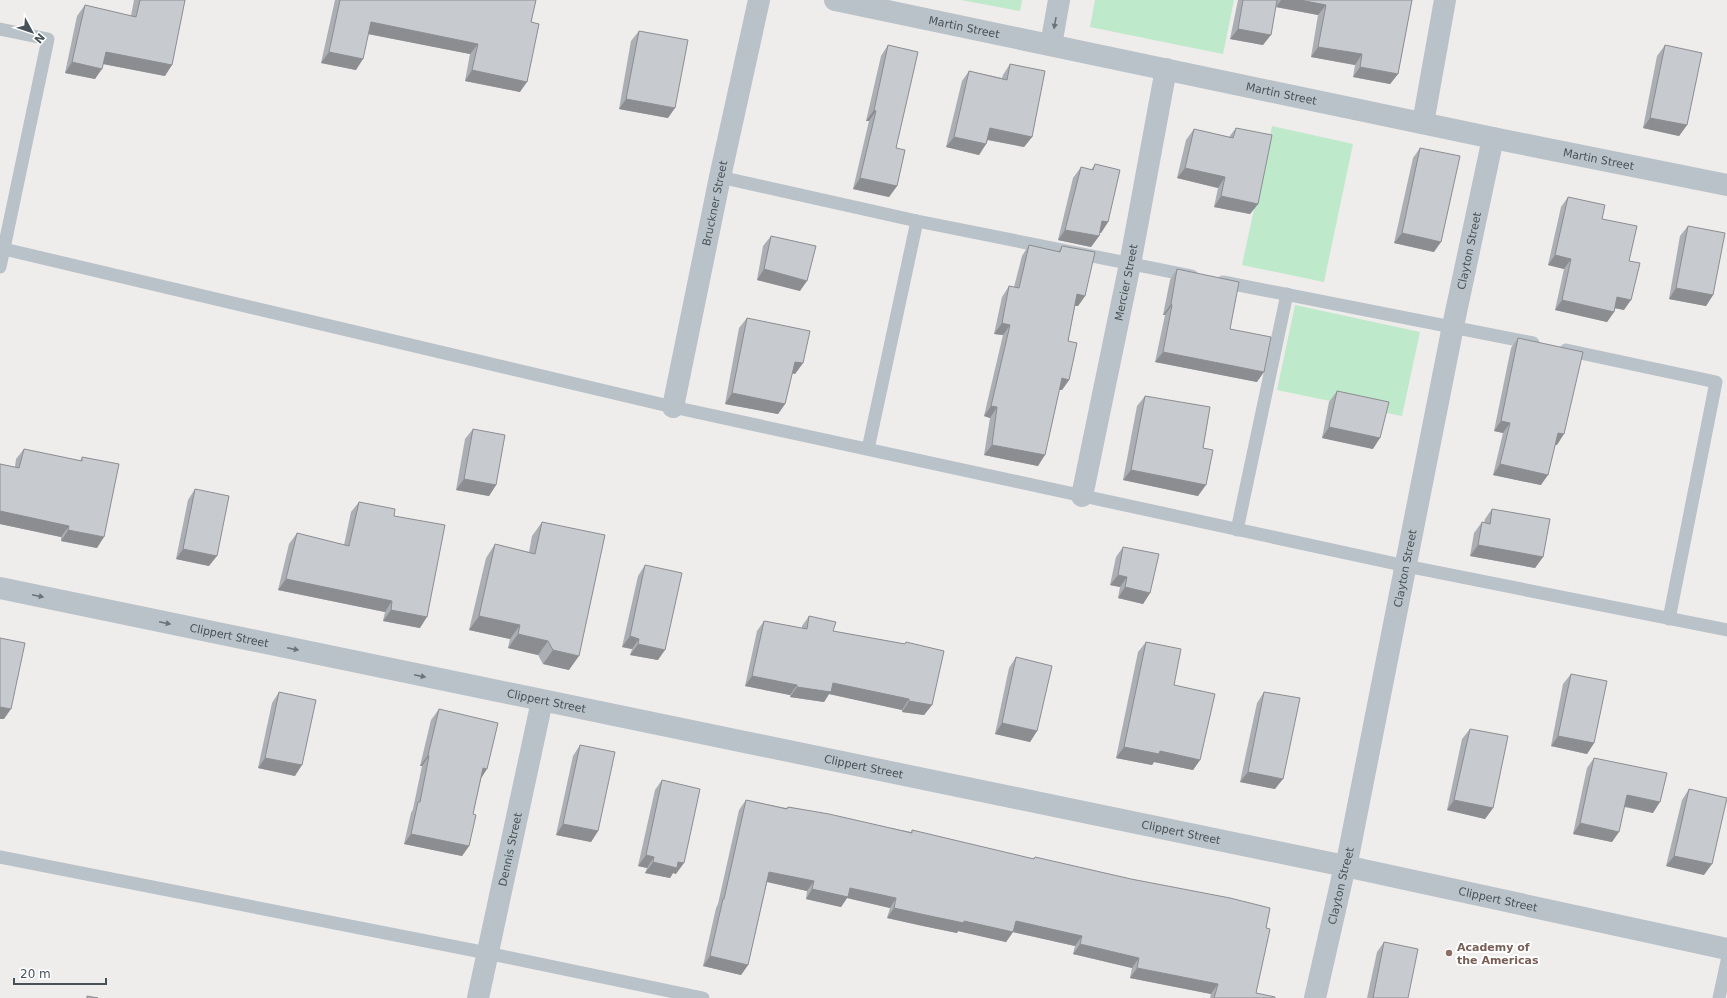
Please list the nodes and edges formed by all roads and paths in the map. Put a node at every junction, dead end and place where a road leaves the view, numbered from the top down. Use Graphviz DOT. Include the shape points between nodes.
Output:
graph roads {
  1 [pos="759,0"];
  2 [pos="835,0"];
  3 [pos="1059,0"];
  4 [pos="1445,0"];
  5 [pos="0,29"];
  6 [pos="1051,45"];
  7 [pos="1166,69"];
  8 [pos="1423,123"];
  9 [pos="1493,138"];
  10 [pos="720,177"];
  11 [pos="1727,185"];
  12 [pos="918,221"];
  13 [pos="4,249"];
  14 [pos="1130,264"];
  15 [pos="0,267"];
  16 [pos="1287,294"];
  17 [pos="1453,326"];
  18 [pos="673,407"];
  19 [pos="868,449"];
  20 [pos="1082,496"];
  21 [pos="1237,530"];
  22 [pos="1406,566"];
  23 [pos="0,588"];
  24 [pos="1669,619"];
  25 [pos="1727,630"];
  26 [pos="542,701"];
  27 [pos="0,857"];
  28 [pos="1345,866"];
  29 [pos="1727,949"];
  30 [pos="487,953"];
  31 [pos="1727,961"];
  32 [pos="478,998"];
  33 [pos="702,998"];
  34 [pos="1315,998"];
  35 [pos="1719,998"];
  1 -- 10 [label="street, Bruckner Street"];
  2 -- 6 [label="street, Martin Street"];
  3 -- 6 [label="street, one-way"];
  4 -- 8 [label="street"];
  5 -- 13 [label="lane" via="48,39"];
  6 -- 7 [label="street, Martin Street"];
  7 -- 8 [label="street, Martin Street"];
  7 -- 14 [label="street, Mercier Street"];
  8 -- 9 [label="street, Martin Street"];
  9 -- 11 [label="street, Martin Street"];
  9 -- 17 [label="street, Clayton Street"];
  10 -- 12 [label="lane"];
  10 -- 18 [label="street, Bruckner Street"];
  12 -- 14 [label="lane"];
  12 -- 19 [label="lane"];
  13 -- 15 [label="lane"];
  13 -- 18 [label="lane"];
  14 -- 16 [label="lane"];
  14 -- 20 [label="street, Mercier Street"];
  16 -- 17 [label="lane"];
  16 -- 21 [label="lane"];
  17 -- 22 [label="street, Clayton Street"];
  17 -- 24 [label="lane" via="1716,382"];
  18 -- 19 [label="lane"];
  19 -- 20 [label="lane"];
  20 -- 21 [label="lane"];
  21 -- 22 [label="lane"];
  22 -- 24 [label="lane"];
  22 -- 28 [label="street, Clayton Street"];
  23 -- 26 [label="street, Clippert Street, one-way"];
  24 -- 25 [label="lane"];
  26 -- 28 [label="street, Clippert Street"];
  26 -- 30 [label="street, Dennis Street"];
  27 -- 30 [label="lane"];
  28 -- 29 [label="street, Clippert Street"];
  28 -- 34 [label="street, Clayton Street"];
  30 -- 32 [label="street, Dennis Street"];
  30 -- 33 [label="lane"];
  31 -- 35 [label="lane"];
}
